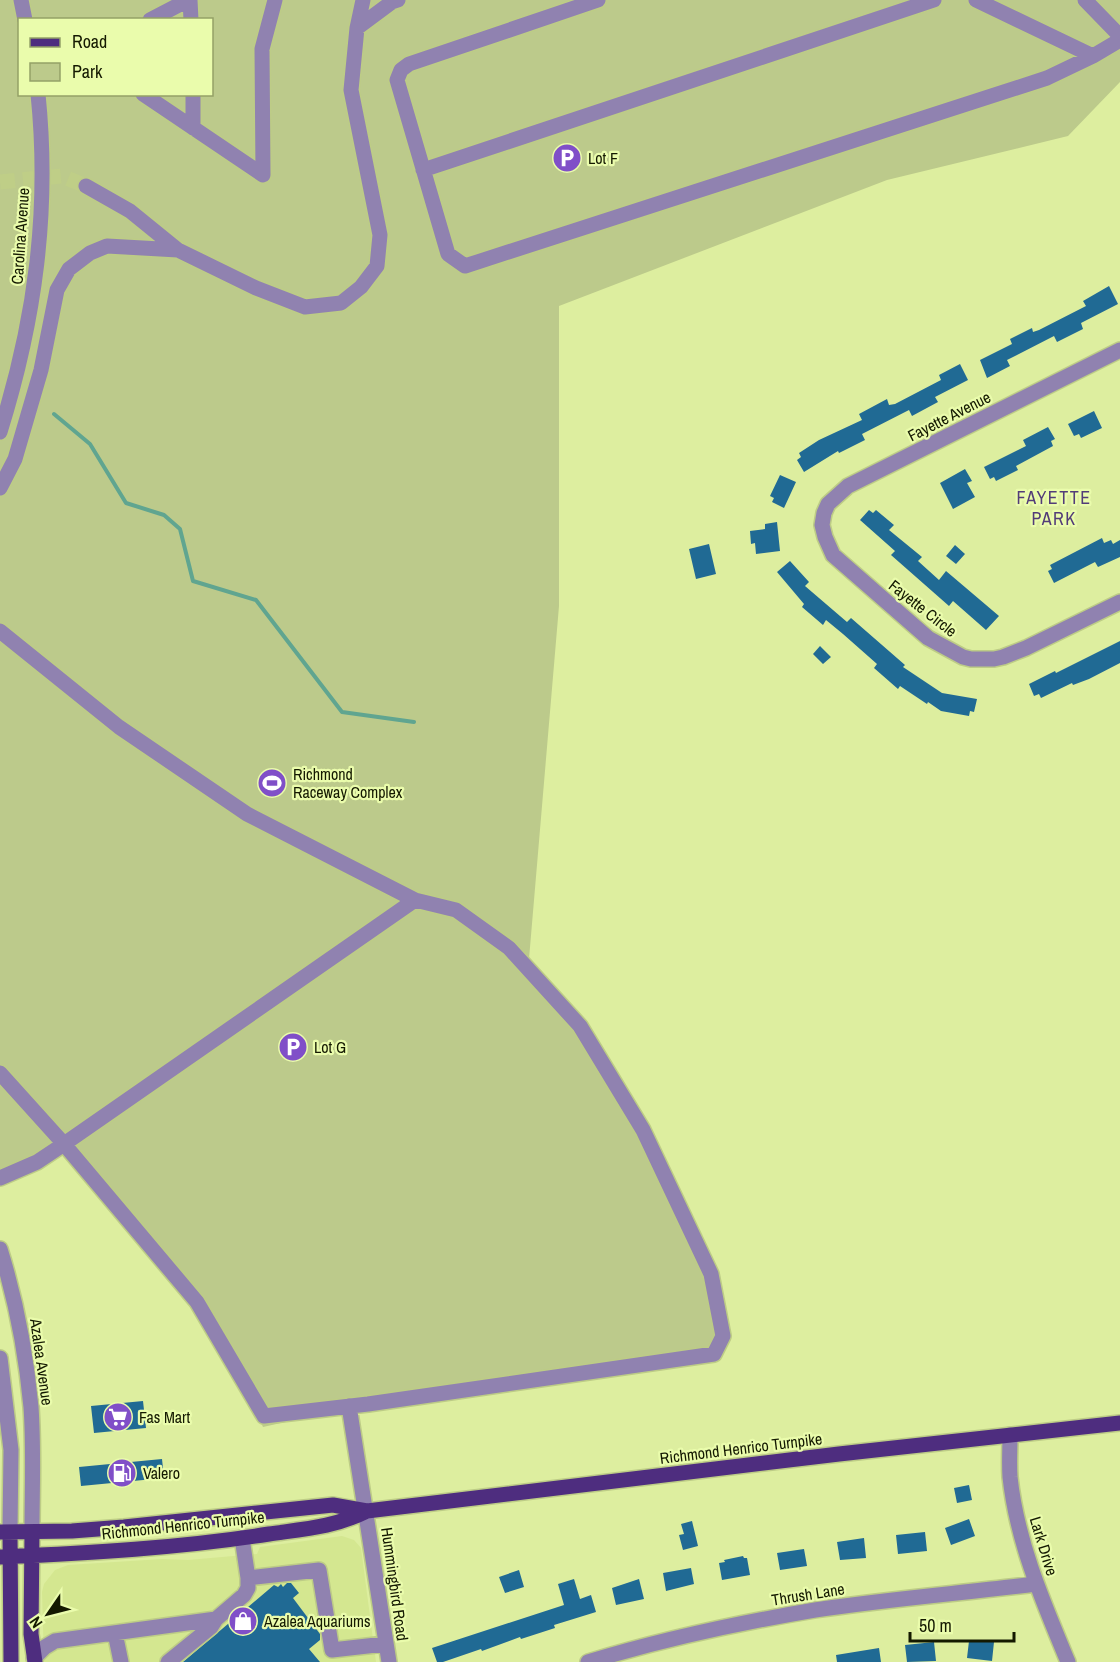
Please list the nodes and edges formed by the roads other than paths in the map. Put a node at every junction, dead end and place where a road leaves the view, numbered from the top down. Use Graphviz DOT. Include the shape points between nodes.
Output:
graph roads {
  1 [pos="189,0"];
  2 [pos="275,0"];
  3 [pos="363,0"];
  4 [pos="398,0"];
  5 [pos="598,0"];
  6 [pos="934,0"];
  7 [pos="976,0"];
  8 [pos="1085,0"];
  9 [pos="23,1"];
  10 [pos="25,18"];
  11 [pos="154,18"];
  12 [pos="191,18"];
  13 [pos="357,28"];
  14 [pos="1120,38"];
  15 [pos="1093,56"];
  16 [pos="38,96"];
  17 [pos="146,96"];
  18 [pos="193,96"];
  19 [pos="193,128"];
  20 [pos="423,170"];
  21 [pos="86,186"];
  22 [pos="178,250"];
  23 [pos="1120,350"];
  24 [pos="0,432"];
  25 [pos="0,488"];
  26 [pos="825,537"];
  27 [pos="1120,602"];
  28 [pos="0,631"];
  29 [pos="415,900"];
  30 [pos="0,1073"];
  31 [pos="64,1144"];
  32 [pos="0,1178"];
  33 [pos="0,1249"];
  34 [pos="0,1358"];
  35 [pos="3,1395"];
  36 [pos="349,1406"];
  37 [pos="1120,1423"];
  38 [pos="1010,1435"];
  39 [pos="5,1479"];
  40 [pos="367,1511"];
  41 [pos="5,1532"];
  42 [pos="32,1532"];
  43 [pos="242,1538"];
  44 [pos="32,1556"];
  45 [pos="5,1557"];
  46 [pos="248,1578"];
  47 [pos="1036,1584"];
  48 [pos="216,1619"];
  49 [pos="116,1633"];
  50 [pos="385,1644"];
  51 [pos="333,1656"];
  52 [pos="34,1660"];
  53 [pos="10,1662"];
  54 [pos="121,1662"];
  55 [pos="168,1662"];
  56 [pos="389,1662"];
  57 [pos="588,1662"];
  58 [pos="1068,1662"];
  1 -- 11 [label="street"];
  1 -- 12 [label="street"];
  2 -- 19 [label="street" via="262,49 263,175"];
  3 -- 13 [label="street"];
  4 -- 13 [label="street"];
  5 -- 20 [label="street" via="401,70 397,80"];
  6 -- 20 [label="street"];
  7 -- 15 [label="street"];
  8 -- 14 [label="street"];
  9 -- 10 [label="street"];
  13 -- 22 [label="street" via="351,90 380,235 377,266 361,287 340,303 305,307"];
  14 -- 15 [label="street"];
  15 -- 20 [label="street" via="1047,78 465,266 448,254"];
  16 -- 24 [label="street, Carolina Avenue" via="41,178 33,303 17,378"];
  17 -- 19 [label="street"];
  18 -- 19 [label="street"];
  21 -- 22 [label="street" via="130,211"];
  22 -- 25 [label="street" via="107,246 69,269 57,290 39,380 15,459"];
  23 -- 26 [label="street, Fayette Avenue" via="848,486 828,504 822,525"];
  26 -- 27 [label="street, Fayette Circle" via="837,560 913,627 946,650 971,659 1003,657"];
  28 -- 29 [label="street" via="119,727 247,814"];
  29 -- 31 [label="street"];
  29 -- 36 [label="street" via="456,910 509,948 580,1026 642,1130 711,1274 723,1336 714,1354"];
  30 -- 31 [label="street"];
  31 -- 32 [label="street" via="37,1162"];
  31 -- 36 [label="street" via="197,1302 264,1416"];
  33 -- 42 [label="street, Azalea Avenue" via="16,1306 30,1406"];
  34 -- 35 [label="street"];
  35 -- 39 [label="street" via="11,1450"];
  36 -- 40 [label="street, Hummingbird Road"];
  37 -- 38 [label="main road, Richmond Henrico Turnpike"];
  38 -- 40 [label="main road, Richmond Henrico Turnpike"];
  38 -- 47 [label="street, Lark Drive" via="1013,1500"];
  39 -- 41 [label="street"];
  40 -- 42 [label="main road, Richmond Henrico Turnpike" via="333,1505 183,1522"];
  40 -- 43 [label="main road, Richmond Henrico Turnpike" via="341,1523"];
  40 -- 50 [label="street, Hummingbird Road"];
  41 -- 42 [label="main road, Richmond Henrico Turnpike"];
  41 -- 45 [label="main road"];
  42 -- 44 [label="main road, Azalea Avenue"];
  43 -- 44 [label="main road, Richmond Henrico Turnpike" via="161,1548"];
  43 -- 46 [label="street"];
  44 -- 45 [label="main road, Richmond Henrico Turnpike"];
  44 -- 52 [label="main road, Azalea Avenue"];
  45 -- 53 [label="main road"];
  46 -- 48 [label="street" via="246,1593"];
  46 -- 51 [label="street" via="320,1570"];
  47 -- 57 [label="street, Thrush Lane" via="817,1610 742,1623"];
  47 -- 58 [label="street, Lark Drive"];
  48 -- 49 [label="street"];
  48 -- 55 [label="street"];
  49 -- 52 [label="street" via="51,1643"];
  49 -- 54 [label="street"];
  50 -- 51 [label="street"];
  50 -- 56 [label="street, Hummingbird Road"];
}
